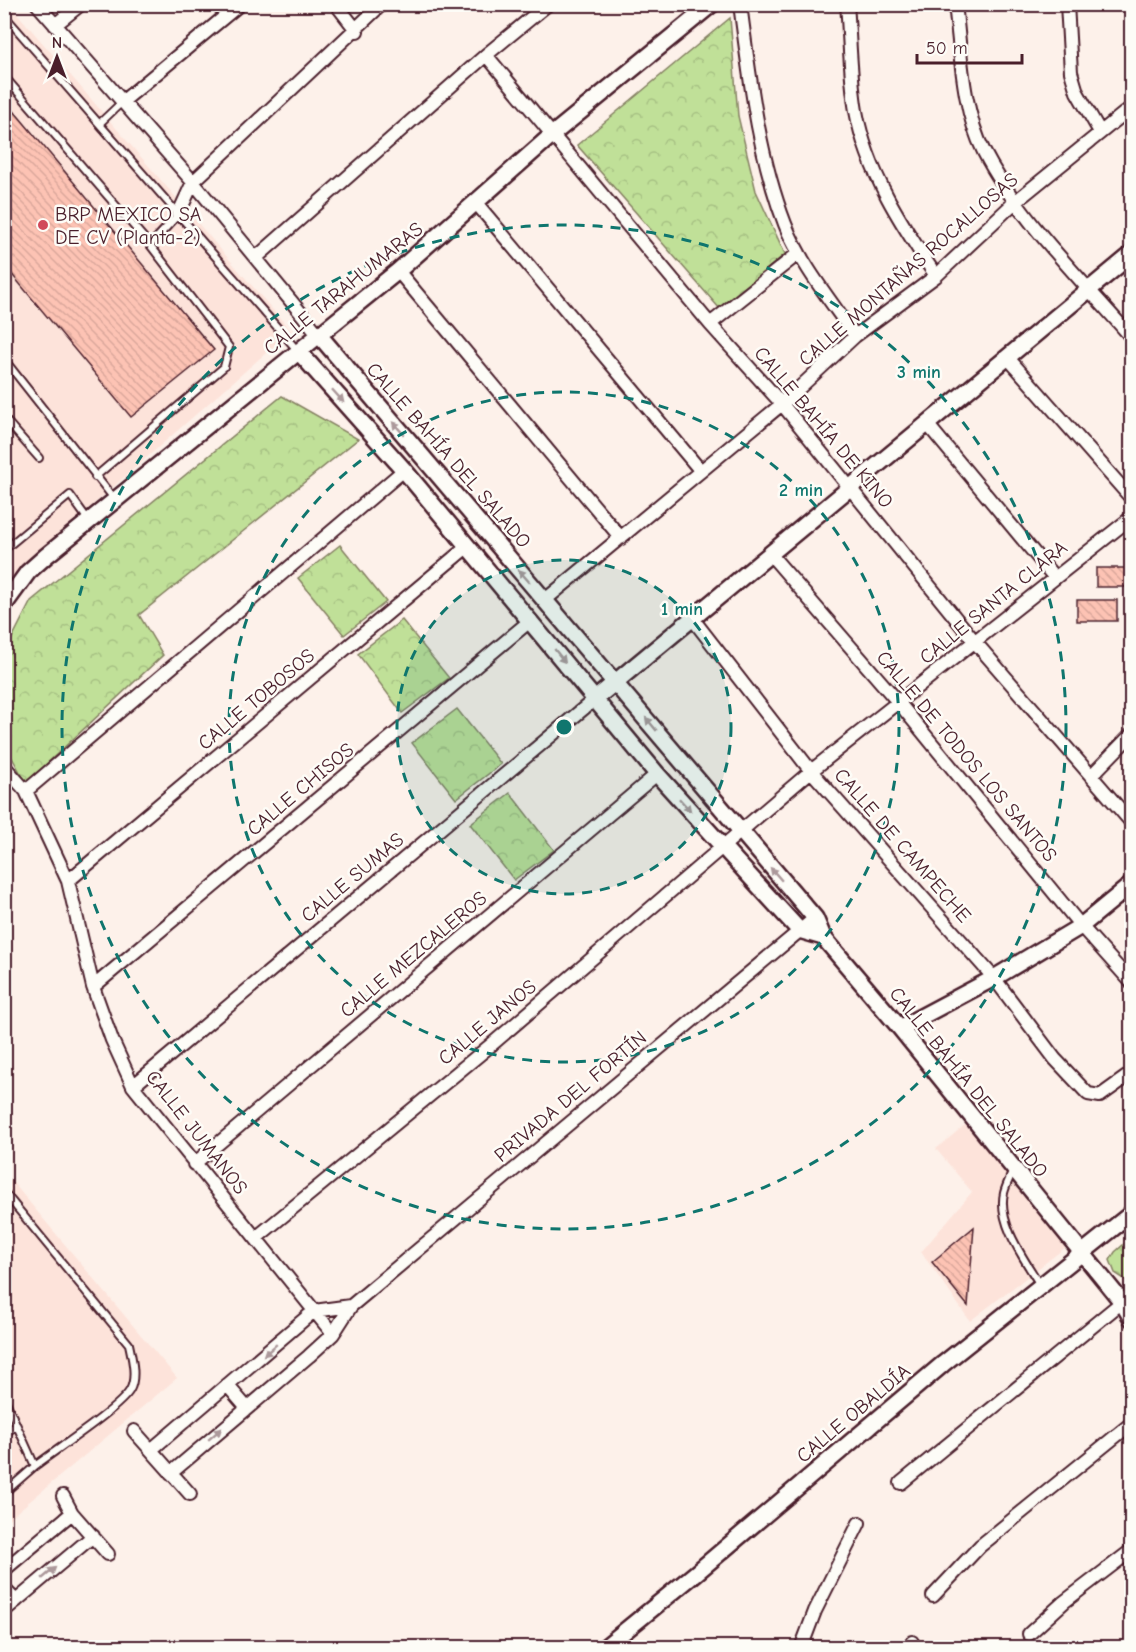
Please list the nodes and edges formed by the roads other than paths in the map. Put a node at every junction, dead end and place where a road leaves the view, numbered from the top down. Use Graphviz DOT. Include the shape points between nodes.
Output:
graph roads {
  1 [pos="37,4"];
  2 [pos="81,4"];
  3 [pos="240,4"];
  4 [pos="336,4"];
  5 [pos="382,4"];
  6 [pos="548,4"];
  7 [pos="712,4"];
  8 [pos="740,4"];
  9 [pos="847,4"];
  10 [pos="955,4"];
  11 [pos="1067,4"];
  12 [pos="4,15"];
  13 [pos="55,25"];
  14 [pos="357,31"];
  15 [pos="486,55"];
  16 [pos="4,76"];
  17 [pos="122,102"];
  18 [pos="1131,107"];
  19 [pos="100,123"];
  20 [pos="1100,132"];
  21 [pos="553,134"];
  22 [pos="193,182"];
  23 [pos="1015,202"];
  24 [pos="477,204"];
  25 [pos="178,215"];
  26 [pos="150,245"];
  27 [pos="799,253"];
  28 [pos="1131,254"];
  29 [pos="256,257"];
  30 [pos="398,271"];
  31 [pos="936,276"];
  32 [pos="1090,289"];
  33 [pos="710,324"];
  34 [pos="319,335"];
  35 [pos="855,336"];
  36 [pos="1131,339"];
  37 [pos="299,352"];
  38 [pos="1008,358"];
  39 [pos="4,359"];
  40 [pos="782,404"];
  41 [pos="4,418"];
  42 [pos="928,425"];
  43 [pos="39,458"];
  44 [pos="404,470"];
  45 [pos="700,470"];
  46 [pos="95,477"];
  47 [pos="850,487"];
  48 [pos="1131,499"];
  49 [pos="116,501"];
  50 [pos="1131,517"];
  51 [pos="89,522"];
  52 [pos="621,538"];
  53 [pos="468,546"];
  54 [pos="4,550"];
  55 [pos="771,555"];
  56 [pos="1055,578"];
  57 [pos="545,600"];
  58 [pos="4,605"];
  59 [pos="692,618"];
  60 [pos="531,620"];
  61 [pos="975,642"];
  62 [pos="616,683"];
  63 [pos="595,699"];
  64 [pos="899,703"];
  65 [pos="1131,734"];
  66 [pos="4,766"];
  67 [pos="811,771"];
  68 [pos="657,774"];
  69 [pos="1091,776"];
  70 [pos="26,791"];
  71 [pos="1131,823"];
  72 [pos="739,831"];
  73 [pos="724,848"];
  74 [pos="68,881"];
  75 [pos="1131,884"];
  76 [pos="815,918"];
  77 [pos="1081,926"];
  78 [pos="799,930"];
  79 [pos="823,938"];
  80 [pos="994,978"];
  81 [pos="1131,983"];
  82 [pos="93,987"];
  83 [pos="900,1028"];
  84 [pos="1131,1073"];
  85 [pos="133,1086"];
  86 [pos="194,1164"];
  87 [pos="1013,1170"];
  88 [pos="4,1192"];
  89 [pos="1131,1213"];
  90 [pos="256,1238"];
  91 [pos="1082,1254"];
  92 [pos="1041,1286"];
  93 [pos="1122,1302"];
  94 [pos="351,1306"];
  95 [pos="315,1311"];
  96 [pos="1131,1319"];
  97 [pos="333,1334"];
  98 [pos="228,1386"];
  99 [pos="4,1397"];
  100 [pos="246,1407"];
  101 [pos="6,1408"];
  102 [pos="1131,1423"];
  103 [pos="16,1425"];
  104 [pos="134,1431"];
  105 [pos="4,1435"];
  106 [pos="152,1450"];
  107 [pos="35,1466"];
  108 [pos="171,1473"];
  109 [pos="901,1483"];
  110 [pos="4,1493"];
  111 [pos="190,1494"];
  112 [pos="63,1496"];
  113 [pos="72,1513"];
  114 [pos="859,1524"];
  115 [pos="93,1536"];
  116 [pos="1131,1550"];
  117 [pos="108,1554"];
  118 [pos="4,1570"];
  119 [pos="4,1589"];
  120 [pos="933,1596"];
  121 [pos="16,1601"];
  122 [pos="4,1611"];
  123 [pos="1029,1634"];
  124 [pos="604,1647"];
  125 [pos="801,1647"];
  1 -- 13 [label="street, CALLE BAHÍA DEL SALADO"];
  2 -- 13 [label="street"];
  3 -- 17 [label="street"];
  4 -- 14 [label="street"];
  5 -- 14 [label="street"];
  6 -- 15 [label="street"];
  7 -- 21 [label="street, CALLE TARAHUMARAS"];
  8 -- 27 [label="street" via="759,140 785,224"];
  9 -- 31 [label="street" via="860,126 878,180"];
  10 -- 23 [label="street" via="970,108 983,151"];
  11 -- 20 [label="street" via="1071,72 1077,92"];
  12 -- 19 [label="lane"];
  13 -- 17 [label="street, CALLE BAHÍA DEL SALADO"];
  14 -- 22 [label="street"];
  15 -- 21 [label="street, CALLE BAHÍA DE KINO"];
  15 -- 29 [label="street"];
  16 -- 26 [label="lane"];
  17 -- 19 [label="lane"];
  17 -- 22 [label="street, CALLE BAHÍA DEL SALADO"];
  18 -- 20 [label="street, CALLE MONTAÑAS ROCALLOSAS"];
  19 -- 25 [label="lane"];
  20 -- 23 [label="street, CALLE MONTAÑAS ROCALLOSAS"];
  21 -- 24 [label="street, CALLE TARAHUMARAS"];
  21 -- 33 [label="street, CALLE BAHÍA DE KINO"];
  22 -- 25 [label="street"];
  22 -- 29 [label="street, CALLE BAHÍA DEL SALADO"];
  23 -- 31 [label="street, CALLE MONTAÑAS ROCALLOSAS"];
  23 -- 32 [label="street"];
  24 -- 30 [label="street, CALLE TARAHUMARAS"];
  24 -- 45 [label="street"];
  25 -- 26 [label="lane"];
  25 -- 37 [label="lane"];
  26 -- 46 [label="lane" via="229,347 229,356 206,385"];
  27 -- 33 [label="street"];
  27 -- 35 [label="street"];
  28 -- 32 [label="street"];
  29 -- 34 [label="street, CALLE BAHÍA DEL SALADO"];
  30 -- 34 [label="street, CALLE TARAHUMARAS"];
  30 -- 52 [label="street"];
  31 -- 35 [label="street, CALLE MONTAÑAS ROCALLOSAS"];
  32 -- 36 [label="street"];
  32 -- 38 [label="street"];
  33 -- 40 [label="street, CALLE BAHÍA DE KINO"];
  34 -- 37 [label="street, CALLE TARAHUMARAS"];
  57 -- 34 [label="street, CALLE BAHÍA DEL SALADO, one-way"];
  35 -- 40 [label="street, CALLE MONTAÑAS ROCALLOSAS"];
  37 -- 44 [label="street, one-way"];
  37 -- 49 [label="street, CALLE TARAHUMARAS"];
  38 -- 42 [label="street"];
  38 -- 48 [label="street"];
  39 -- 46 [label="lane"];
  40 -- 45 [label="street, CALLE MONTAÑAS ROCALLOSAS"];
  40 -- 47 [label="street, CALLE BAHÍA DE KINO"];
  41 -- 43 [label="lane"];
  42 -- 47 [label="street"];
  42 -- 56 [label="street"];
  44 -- 53 [label="street"];
  44 -- 70 [label="street"];
  45 -- 52 [label="street, CALLE MONTAÑAS ROCALLOSAS"];
  46 -- 49 [label="lane"];
  47 -- 55 [label="street"];
  47 -- 61 [label="street, CALLE BAHÍA DE KINO"];
  49 -- 51 [label="street, CALLE TARAHUMARAS"];
  50 -- 56 [label="street, CALLE SANTA CLARA"];
  51 -- 54 [label="lane" via="70,495"];
  51 -- 58 [label="street, CALLE TARAHUMARAS" via="28,572"];
  52 -- 57 [label="street, CALLE MONTAÑAS ROCALLOSAS"];
  53 -- 60 [label="street"];
  53 -- 74 [label="street, CALLE TOBOSOS"];
  55 -- 59 [label="street"];
  55 -- 64 [label="street, CALLE DE TODOS LOS SANTOS"];
  56 -- 61 [label="street, CALLE SANTA CLARA"];
  57 -- 62 [label="street, CALLE BAHÍA DEL SALADO"];
  59 -- 62 [label="street"];
  59 -- 67 [label="street, CALLE DE CAMPECHE"];
  60 -- 63 [label="street, one-way"];
  60 -- 82 [label="street, CALLE CHISOS"];
  61 -- 64 [label="street, CALLE SANTA CLARA"];
  61 -- 69 [label="street, CALLE BAHÍA DE KINO"];
  62 -- 63 [label="street"];
  72 -- 62 [label="street, CALLE BAHÍA DEL SALADO, one-way"];
  63 -- 68 [label="street"];
  63 -- 85 [label="street, CALLE SUMAS"];
  64 -- 67 [label="street, CALLE SANTA CLARA"];
  64 -- 77 [label="street, CALLE DE TODOS LOS SANTOS"];
  65 -- 69 [label="street"];
  66 -- 70 [label="street, CALLE JUMANOS"];
  67 -- 72 [label="street, CALLE SANTA CLARA"];
  67 -- 80 [label="street, CALLE DE CAMPECHE"];
  68 -- 73 [label="street, one-way"];
  68 -- 86 [label="street, CALLE MEZCALEROS"];
  69 -- 71 [label="street, CALLE BAHÍA DE KINO"];
  70 -- 74 [label="street, CALLE JUMANOS"];
  72 -- 73 [label="street, CALLE JANOS"];
  76 -- 72 [label="street, CALLE BAHÍA DEL SALADO, one-way"];
  73 -- 78 [label="street"];
  73 -- 90 [label="street, CALLE JANOS"];
  74 -- 82 [label="street, CALLE JUMANOS"];
  75 -- 77 [label="street"];
  76 -- 78 [label="street, PRIVADA DEL FORTÍN"];
  76 -- 79 [label="street, CALLE BAHÍA DEL SALADO"];
  77 -- 80 [label="street"];
  77 -- 81 [label="street, CALLE DE TODOS LOS SANTOS"];
  78 -- 79 [label="street"];
  78 -- 94 [label="street, PRIVADA DEL FORTÍN"];
  79 -- 83 [label="street, CALLE BAHÍA DEL SALADO"];
  80 -- 83 [label="street"];
  80 -- 84 [label="street, CALLE DE CAMPECHE" via="1055,1059 1088,1094 1106,1094"];
  82 -- 85 [label="street, CALLE JUMANOS"];
  83 -- 87 [label="street, CALLE BAHÍA DEL SALADO"];
  85 -- 86 [label="street, CALLE JUMANOS"];
  86 -- 90 [label="street, CALLE JUMANOS"];
  87 -- 91 [label="street, CALLE BAHÍA DEL SALADO"];
  87 -- 92 [label="lane" via="1003,1194 1006,1219"];
  88 -- 107 [label="lane" via="129,1344 134,1367 131,1390 116,1405"];
  89 -- 91 [label="street, CALLE OBALDÍA"];
  90 -- 95 [label="street, CALLE JUMANOS"];
  91 -- 92 [label="street, CALLE OBALDÍA"];
  91 -- 93 [label="street, CALLE BAHÍA DEL SALADO"];
  92 -- 124 [label="street, CALLE OBALDÍA"];
  93 -- 96 [label="street, CALLE BAHÍA DEL SALADO"];
  93 -- 109 [label="street"];
  94 -- 95 [label="street"];
  94 -- 97 [label="street, PRIVADA DEL FORTÍN"];
  95 -- 97 [label="street, CALLE JUMANOS"];
  95 -- 98 [label="street, one-way"];
  97 -- 100 [label="street, PRIVADA DEL FORTÍN"];
  98 -- 100 [label="street"];
  98 -- 106 [label="street"];
  99 -- 101 [label="lane"];
  108 -- 100 [label="street, PRIVADA DEL FORTÍN, one-way"];
  101 -- 103 [label="lane"];
  102 -- 120 [label="street" via="980,1545"];
  103 -- 105 [label="lane"];
  103 -- 107 [label="lane"];
  104 -- 106 [label="street"];
  106 -- 108 [label="street"];
  107 -- 110 [label="lane"];
  108 -- 111 [label="street"];
  112 -- 113 [label="street"];
  113 -- 115 [label="street"];
  113 -- 118 [label="street"];
  114 -- 125 [label="street"];
  115 -- 117 [label="street"];
  121 -- 115 [label="street, one-way"];
  116 -- 123 [label="street"];
  119 -- 121 [label="street"];
  121 -- 122 [label="street"];
}
